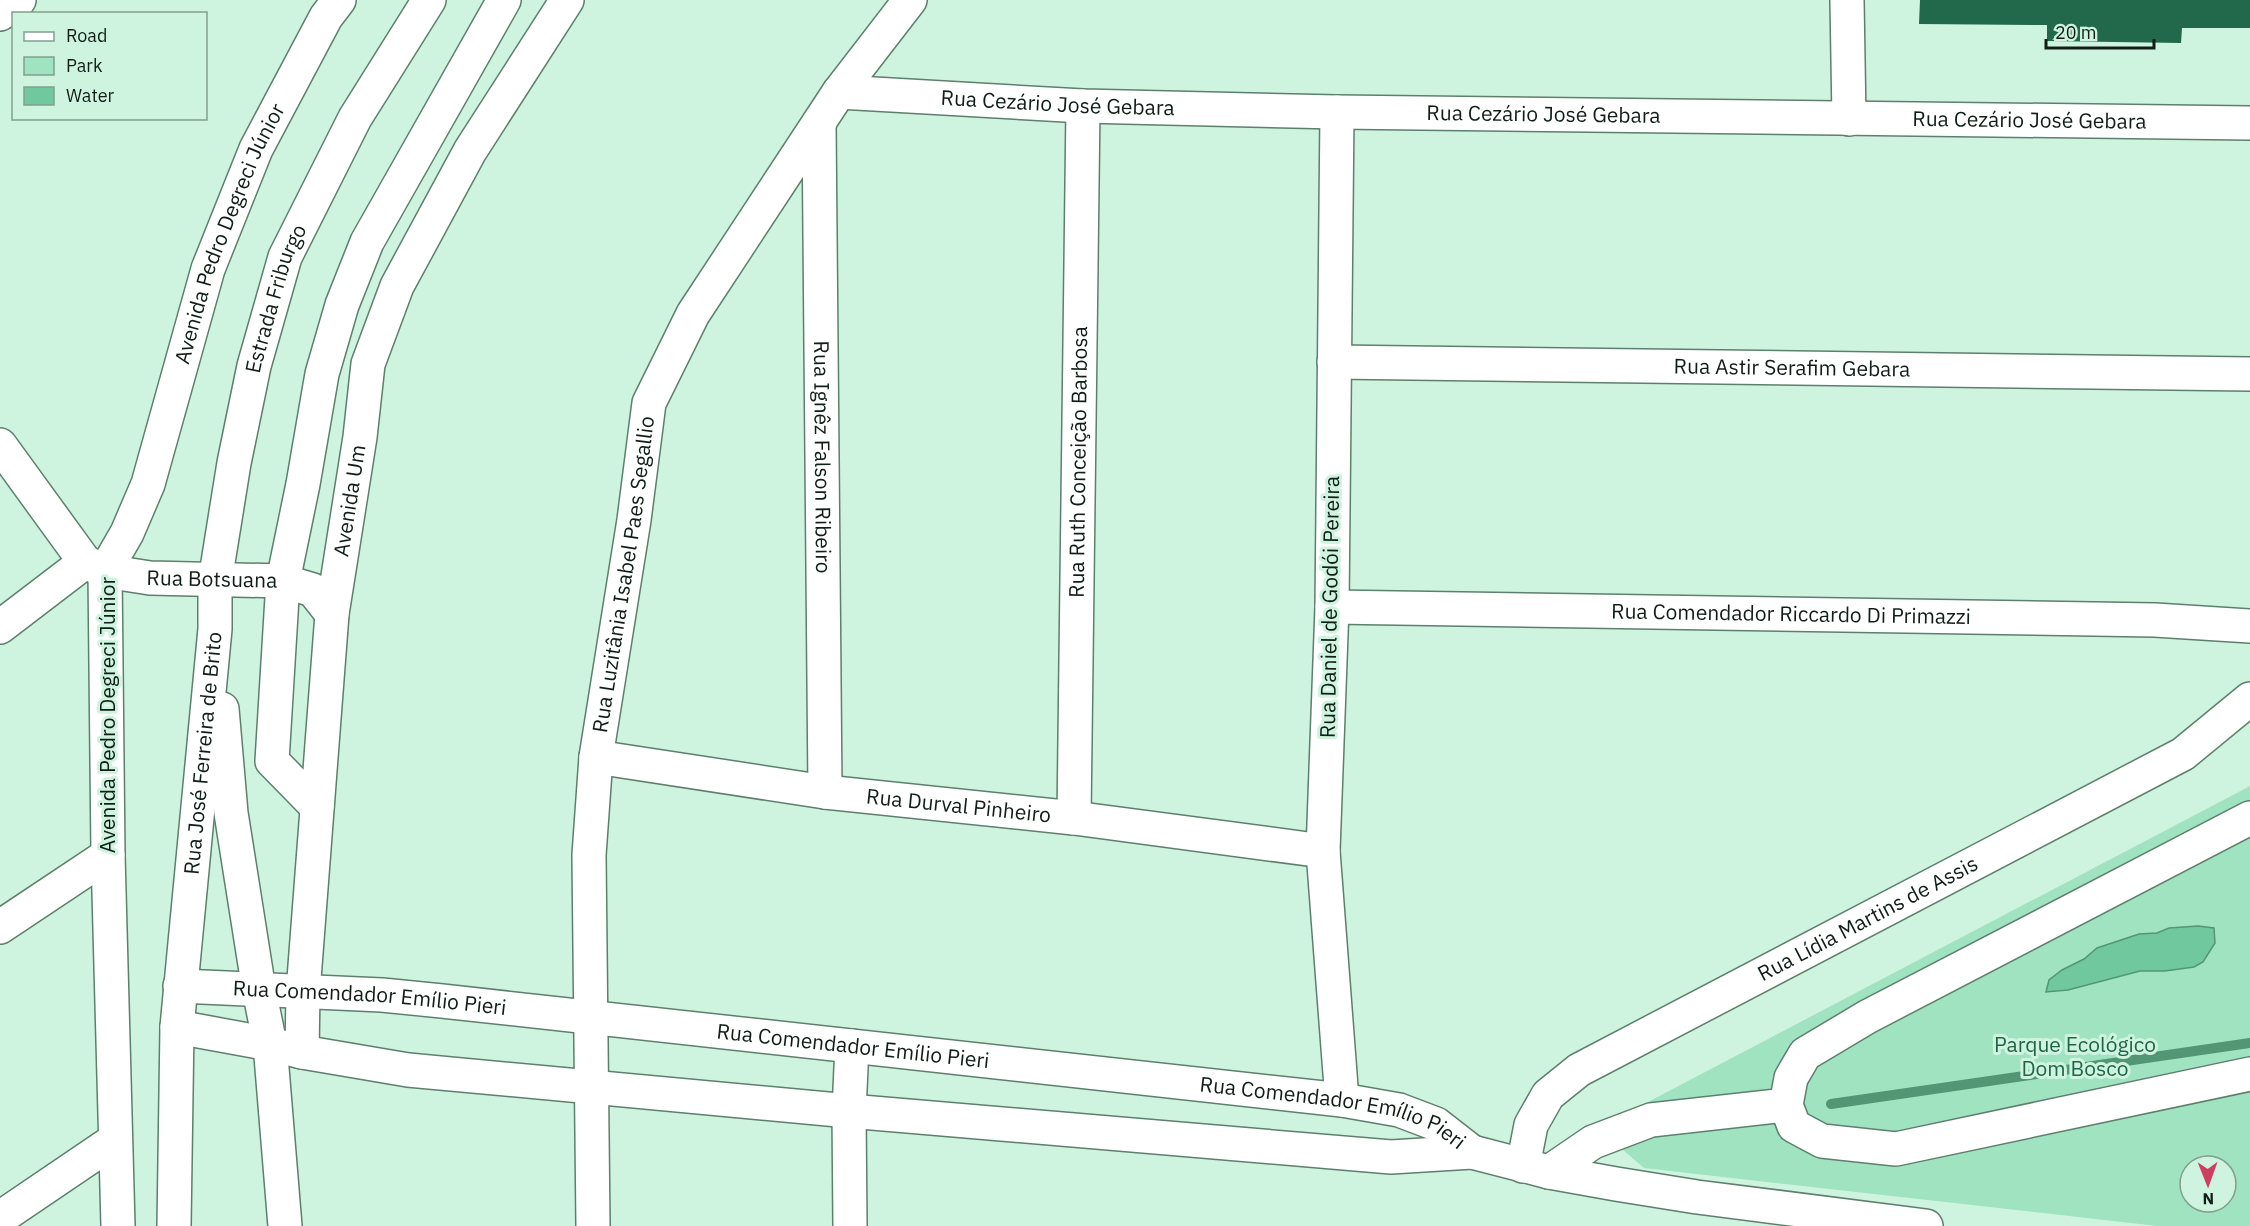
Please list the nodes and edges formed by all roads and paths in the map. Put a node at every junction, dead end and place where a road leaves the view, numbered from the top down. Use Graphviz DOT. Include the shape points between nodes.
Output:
graph roads {
  1 [pos="19,0"];
  2 [pos="339,0"];
  3 [pos="429,0"];
  4 [pos="504,0"];
  5 [pos="567,0"];
  6 [pos="910,0"];
  7 [pos="1847,0"];
  8 [pos="0,14"];
  9 [pos="838,92"];
  10 [pos="1083,106"];
  11 [pos="1337,112"];
  12 [pos="1849,119"];
  13 [pos="819,123"];
  14 [pos="2250,123"];
  15 [pos="1334,362"];
  16 [pos="2250,374"];
  17 [pos="0,444"];
  18 [pos="303,484"];
  19 [pos="350,506"];
  20 [pos="95,567"];
  21 [pos="215,581"];
  22 [pos="283,581"];
  23 [pos="1332,607"];
  24 [pos="332,614"];
  25 [pos="2250,626"];
  26 [pos="0,627"];
  27 [pos="215,629"];
  28 [pos="2250,699"];
  29 [pos="596,757"];
  30 [pos="825,792"];
  31 [pos="317,807"];
  32 [pos="1074,818"];
  33 [pos="2250,818"];
  34 [pos="1323,851"];
  35 [pos="108,855"];
  36 [pos="0,927"];
  37 [pos="180,986"];
  38 [pos="259,990"];
  39 [pos="303,992"];
  40 [pos="592,1017"];
  41 [pos="177,1028"];
  42 [pos="270,1044"];
  43 [pos="852,1046"];
  44 [pos="302,1052"];
  45 [pos="2250,1074"];
  46 [pos="591,1088"];
  47 [pos="1342,1100"];
  48 [pos="1786,1105"];
  49 [pos="849,1111"];
  50 [pos="115,1140"];
  51 [pos="1472,1152"];
  52 [pos="1536,1169"];
  53 [pos="0,1218"];
  54 [pos="1841,1221"];
  55 [pos="118,1226"];
  56 [pos="174,1226"];
  57 [pos="285,1226"];
  58 [pos="593,1226"];
  59 [pos="850,1226"];
  60 [pos="1926,1226"];
  1 -- 8 [label="street"];
  2 -- 20 [label="street, Avenida Pedro Degreci Júnior" via="326,17 256,149 208,270 148,484 127,533"];
  3 -- 21 [label="street, Estrada Friburgo" via="356,118 285,257 254,366"];
  4 -- 18 [label="street" via="367,242 342,305 322,374"];
  5 -- 19 [label="street, Avenida Um" via="470,151 398,286 368,363"];
  6 -- 9 [label="street, Rua Luzitânia Isabel Paes Segallio"];
  7 -- 12 [label="street"];
  9 -- 10 [label="street, Rua Cezário José Gebara"];
  9 -- 13 [label="street, Rua Luzitânia Isabel Paes Segallio"];
  10 -- 11 [label="street, Rua Cezário José Gebara"];
  10 -- 32 [label="street, Rua Ruth Conceição Barbosa"];
  11 -- 12 [label="street, Rua Cezário José Gebara"];
  11 -- 15 [label="street, Rua Daniel de Godói Pereira"];
  12 -- 14 [label="street, Rua Cezário José Gebara"];
  13 -- 29 [label="street, Rua Luzitânia Isabel Paes Segallio" via="693,314 649,403"];
  13 -- 30 [label="street, Rua Ignêz Falson Ribeiro"];
  15 -- 16 [label="street, Rua Astir Serafim Gebara"];
  15 -- 23 [label="street, Rua Daniel de Godói Pereira"];
  17 -- 20 [label="street"];
  18 -- 19 [label="street" via="310,502 324,510"];
  18 -- 22 [label="street"];
  19 -- 24 [label="street, Avenida Um"];
  20 -- 21 [label="street, Rua Botsuana" via="150,578"];
  20 -- 26 [label="street"];
  20 -- 35 [label="street, Avenida Pedro Degreci Júnior"];
  21 -- 22 [label="street, Rua Botsuana"];
  21 -- 27 [label="street, Estrada Friburgo"];
  22 -- 24 [label="street, Rua Botsuana" via="313,590"];
  22 -- 31 [label="street" via="272,761"];
  23 -- 25 [label="street, Rua Comendador Riccardo Di Primazzi" via="2155,620"];
  23 -- 34 [label="street, Rua Daniel de Godói Pereira"];
  24 -- 31 [label="street, Avenida Um"];
  27 -- 37 [label="street, Rua José Ferreira de Brito"];
  27 -- 38 [label="street, Rua José Ferreira de Brito" via="231,813"];
  28 -- 52 [label="street, Rua Lídia Martins de Assis" via="2183,754 1580,1070 1548,1095 1531,1125"];
  29 -- 30 [label="street, Rua Durval Pinheiro"];
  29 -- 40 [label="street, Rua Luzitânia Isabel Paes Segallio" via="590,855"];
  30 -- 32 [label="street, Rua Durval Pinheiro"];
  31 -- 39 [label="street, Avenida Um"];
  32 -- 34 [label="street, Rua Durval Pinheiro"];
  33 -- 48 [label="street" via="1867,1017 1805,1054 1791,1078"];
  34 -- 47 [label="street, Rua Daniel de Godói Pereira"];
  35 -- 36 [label="street"];
  35 -- 50 [label="street, Avenida Pedro Degreci Júnior"];
  37 -- 38 [label="street, Rua Comendador Emílio Pieri"];
  37 -- 41 [label="street, Rua José Ferreira de Brito"];
  38 -- 39 [label="street, Rua Comendador Emílio Pieri"];
  38 -- 42 [label="street, Rua José Ferreira de Brito"];
  39 -- 40 [label="street, Rua Comendador Emílio Pieri" via="382,995"];
  39 -- 44 [label="street, Avenida Um"];
  40 -- 43 [label="street, Rua Comendador Emílio Pieri"];
  40 -- 46 [label="street, Rua Luzitânia Isabel Paes Segallio"];
  41 -- 42 [label="street, Rua Comendador Emílio Pieri"];
  41 -- 56 [label="street, Rua José Ferreira de Brito"];
  42 -- 44 [label="street, Rua Comendador Emílio Pieri"];
  42 -- 57 [label="street, Rua José Ferreira de Brito"];
  43 -- 47 [label="street, Rua Comendador Emílio Pieri"];
  43 -- 49 [label="street"];
  44 -- 46 [label="street, Rua Comendador Emílio Pieri" via="408,1070"];
  45 -- 48 [label="street" via="1896,1149 1822,1141 1794,1126"];
  46 -- 49 [label="street, Rua Comendador Emílio Pieri"];
  46 -- 58 [label="street, Rua Luzitânia Isabel Paes Segallio"];
  47 -- 51 [label="street, Rua Comendador Emílio Pieri" via="1399,1110 1436,1124"];
  48 -- 52 [label="street" via="1651,1120"];
  49 -- 51 [label="street, Rua Comendador Emílio Pieri" via="1391,1156"];
  49 -- 59 [label="street"];
  50 -- 53 [label="street"];
  50 -- 55 [label="street, Avenida Pedro Degreci Júnior"];
  51 -- 52 [label="street"];
  52 -- 54 [label="street"];
  54 -- 60 [label="street"];
}
